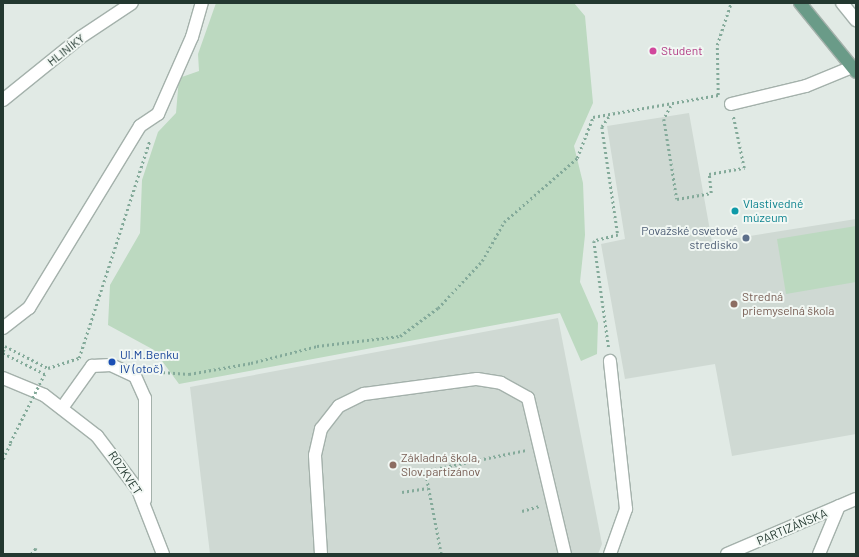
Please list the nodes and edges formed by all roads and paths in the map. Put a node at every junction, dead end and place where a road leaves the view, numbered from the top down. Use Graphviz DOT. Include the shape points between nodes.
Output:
graph roads {
  1 [pos="132,3"];
  2 [pos="202,3"];
  3 [pos="731,3"];
  4 [pos="800,3"];
  5 [pos="842,3"];
  6 [pos="856,20"];
  7 [pos="854,70"];
  8 [pos="3,100"];
  9 [pos="731,104"];
  10 [pos="671,106"];
  11 [pos="609,116"];
  12 [pos="150,137"];
  13 [pos="3,328"];
  14 [pos="3,352"];
  15 [pos="610,361"];
  16 [pos="141,369"];
  17 [pos="3,378"];
  18 [pos="59,405"];
  19 [pos="540,447"];
  20 [pos="3,459"];
  21 [pos="428,488"];
  22 [pos="402,492"];
  23 [pos="856,499"];
  24 [pos="145,504"];
  25 [pos="838,506"];
  26 [pos="30,554"];
  27 [pos="35,554"];
  28 [pos="163,554"];
  29 [pos="321,554"];
  30 [pos="441,554"];
  31 [pos="565,554"];
  32 [pos="610,554"];
  33 [pos="727,554"];
  34 [pos="819,554"];
  1 -- 8 [label="street, HLINÍKY" via="81,37"];
  2 -- 13 [label="street" via="192,37 158,114 140,126 29,308"];
  3 -- 10 [label="path" via="717,45 718,95"];
  4 -- 7 [label="main road"];
  5 -- 6 [label="street"];
  7 -- 9 [label="street" via="806,86"];
  9 -- 10 [label="path" via="744,168 709,174 711,193 677,199 664,119"];
  10 -- 11 [label="path"];
  11 -- 15 [label="path" via="602,127 618,235 594,241"];
  11 -- 16 [label="path" via="593,117 577,158 504,222 482,261 438,308 400,336 317,346 251,363 189,374"];
  12 -- 14 [label="path" via="79,358 48,368 5,346"];
  14 -- 20 [label="path, bridge" via="45,374"];
  15 -- 32 [label="street" via="626,509"];
  17 -- 18 [label="street, ROZKVET"];
  18 -- 24 [label="street, ROZKVET" via="98,436"];
  18 -- 24 [label="street" via="92,366 111,365 135,376 145,398"];
  19 -- 21 [label="path" via="425,471"];
  19 -- 29 [label="street" via="528,398 501,383 477,380 364,394 340,406 321,429 315,455"];
  19 -- 31 [label="street"];
  21 -- 22 [label="path"];
  21 -- 30 [label="path"];
  23 -- 25 [label="street, PARTIZÁNSKA"];
  24 -- 28 [label="street, ROZKVET"];
  25 -- 33 [label="street, PARTIZÁNSKA" via="827,514"];
  25 -- 34 [label="street"];
  26 -- 27 [label="path" via="36,548"];
}
